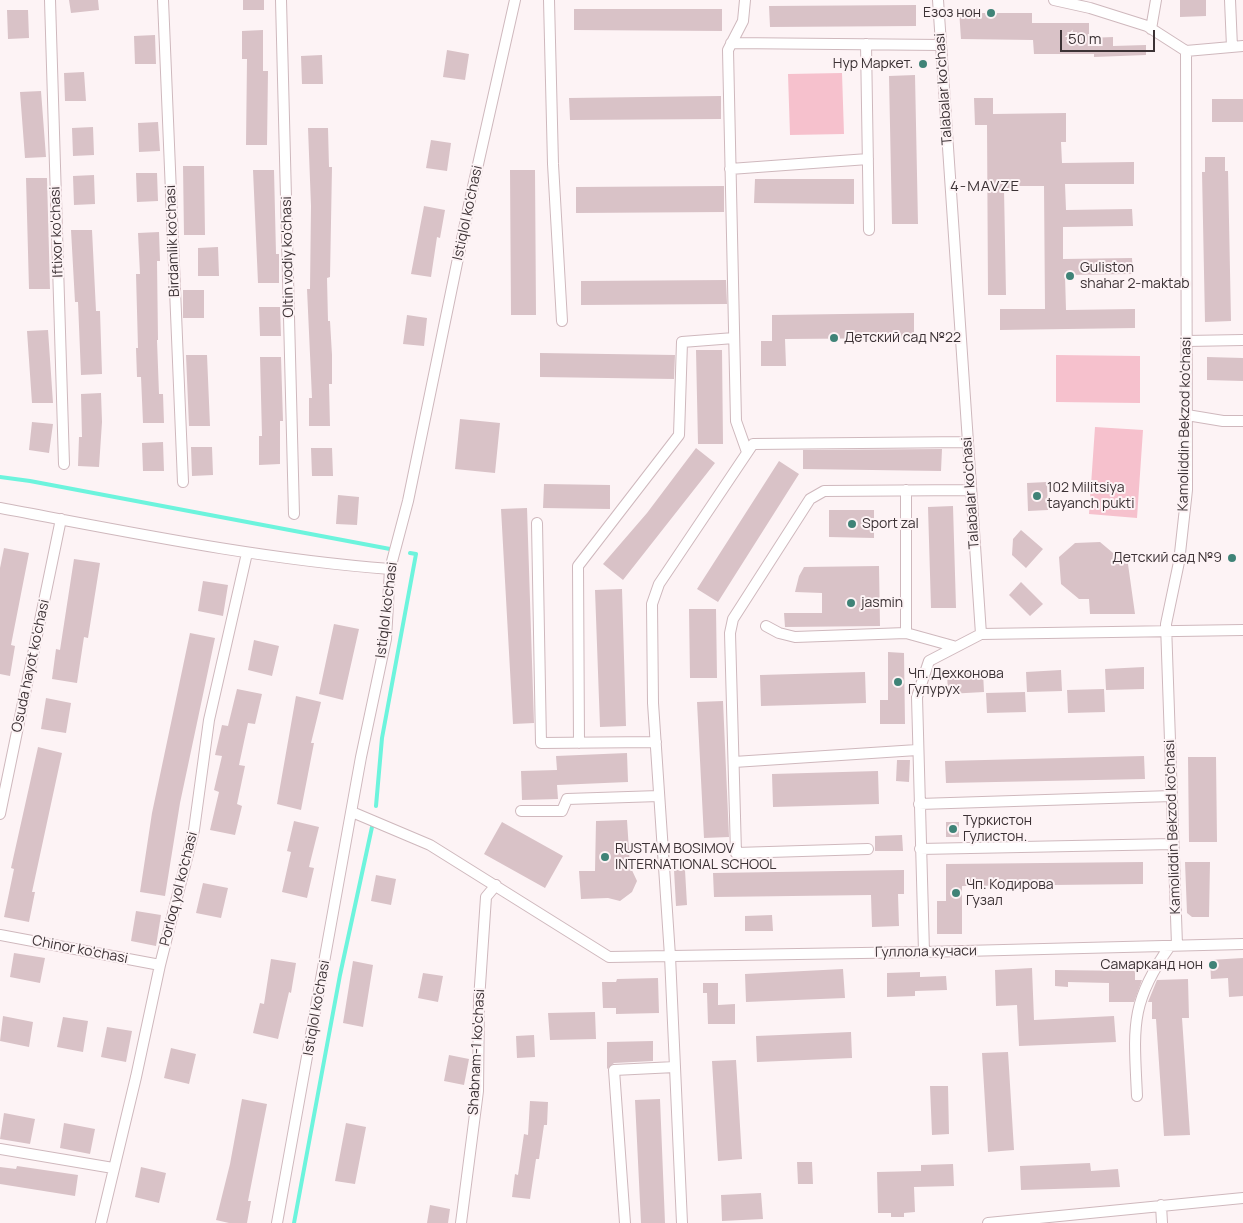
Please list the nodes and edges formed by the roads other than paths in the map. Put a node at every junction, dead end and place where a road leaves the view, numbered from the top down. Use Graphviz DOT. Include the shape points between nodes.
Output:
graph roads {
  1 [pos="50,0"];
  2 [pos="163,0"];
  3 [pos="281,0"];
  4 [pos="515,0"];
  5 [pos="549,0"];
  6 [pos="745,0"];
  7 [pos="938,0"];
  8 [pos="1054,0"];
  9 [pos="1156,0"];
  10 [pos="1230,0"];
  11 [pos="1151,29"];
  12 [pos="731,43"];
  13 [pos="866,44"];
  14 [pos="941,45"];
  15 [pos="1243,46"];
  16 [pos="1232,47"];
  17 [pos="1186,50"];
  18 [pos="868,159"];
  19 [pos="730,170"];
  20 [pos="869,230"];
  21 [pos="562,322"];
  22 [pos="734,338"];
  23 [pos="1243,340"];
  24 [pos="1187,341"];
  25 [pos="1187,415"];
  26 [pos="1243,421"];
  27 [pos="968,442"];
  28 [pos="747,452"];
  29 [pos="64,464"];
  30 [pos="183,482"];
  31 [pos="906,490"];
  32 [pos="971,490"];
  33 [pos="0,508"];
  34 [pos="294,514"];
  35 [pos="61,519"];
  36 [pos="537,523"];
  37 [pos="247,553"];
  38 [pos="390,569"];
  39 [pos="766,626"];
  40 [pos="1243,630"];
  41 [pos="906,632"];
  42 [pos="1166,632"];
  43 [pos="981,634"];
  44 [pos="953,646"];
  45 [pos="656,742"];
  46 [pos="579,743"];
  47 [pos="917,750"];
  48 [pos="734,762"];
  49 [pos="659,796"];
  50 [pos="1172,796"];
  51 [pos="919,804"];
  52 [pos="521,811"];
  53 [pos="352,812"];
  54 [pos="0,814"];
  55 [pos="1173,844"];
  56 [pos="868,849"];
  57 [pos="920,849"];
  58 [pos="496,885"];
  59 [pos="0,935"];
  60 [pos="1243,944"];
  61 [pos="1173,945"];
  62 [pos="924,952"];
  63 [pos="670,956"];
  64 [pos="160,964"];
  65 [pos="675,1067"];
  66 [pos="1137,1096"];
  67 [pos="0,1149"];
  68 [pos="113,1168"];
  69 [pos="1243,1198"];
  70 [pos="1161,1205"];
  71 [pos="1046,1221"];
  72 [pos="101,1223"];
  73 [pos="277,1223"];
  74 [pos="461,1223"];
  75 [pos="625,1223"];
  76 [pos="682,1223"];
  77 [pos="988,1223"];
  78 [pos="1162,1223"];
  1 -- 29 [label="street, Iftixor ko'chasi"];
  2 -- 30 [label="street, Birdamlik ko'chasi"];
  3 -- 34 [label="street, Oltin vodiy ko'chasi"];
  4 -- 38 [label="street, Istiqlol ko'chasi" via="408,501"];
  5 -- 21 [label="street" via="553,164"];
  6 -- 12 [label="street" via="744,21"];
  7 -- 14 [label="street, Talabalar ko'chasi"];
  8 -- 11 [label="street" via="1090,8"];
  9 -- 11 [label="street"];
  10 -- 16 [label="street"];
  11 -- 17 [label="street"];
  12 -- 13 [label="street"];
  12 -- 19 [label="street" via="728,50"];
  13 -- 14 [label="street"];
  13 -- 18 [label="street"];
  14 -- 27 [label="street, Talabalar ko'chasi"];
  15 -- 16 [label="street"];
  16 -- 17 [label="street"];
  17 -- 24 [label="street, Kamoliddin Bekzod ko'chasi"];
  18 -- 19 [label="street"];
  18 -- 20 [label="street"];
  19 -- 22 [label="street"];
  22 -- 28 [label="street" via="736,421"];
  22 -- 46 [label="street" via="682,342 680,435 578,566"];
  23 -- 24 [label="street"];
  24 -- 25 [label="street, Kamoliddin Bekzod ko'chasi"];
  25 -- 26 [label="street"];
  25 -- 42 [label="street, Kamoliddin Bekzod ko'chasi" via="1187,490 1179,562"];
  27 -- 28 [label="street" via="753,444"];
  27 -- 32 [label="street, Talabalar ko'chasi"];
  28 -- 45 [label="street" via="659,584 654,597"];
  31 -- 32 [label="street"];
  31 -- 41 [label="street"];
  31 -- 48 [label="street" via="824,491 810,499 733,620 730,633"];
  32 -- 43 [label="street, Talabalar ko'chasi"];
  33 -- 35 [label="street"];
  35 -- 37 [label="street"];
  35 -- 54 [label="street, Osuda hayot ko'chasi"];
  36 -- 46 [label="street" via="542,743"];
  37 -- 38 [label="street"];
  37 -- 64 [label="street, Porloq yol ko'chasi" via="210,720 194,830"];
  38 -- 53 [label="street, Istiqlol ko'chasi" via="386,639 360,757"];
  39 -- 41 [label="street" via="795,637"];
  40 -- 42 [label="street"];
  41 -- 44 [label="street"];
  42 -- 43 [label="street"];
  42 -- 50 [label="street, Kamoliddin Bekzod ko'chasi"];
  43 -- 44 [label="street"];
  44 -- 47 [label="street" via="929,661 917,697"];
  45 -- 46 [label="street"];
  45 -- 49 [label="street"];
  47 -- 48 [label="street"];
  47 -- 51 [label="street"];
  48 -- 56 [label="street" via="736,853"];
  49 -- 52 [label="street" via="567,799 562,811"];
  49 -- 63 [label="street"];
  50 -- 51 [label="street"];
  50 -- 55 [label="street, Kamoliddin Bekzod ko'chasi"];
  51 -- 57 [label="street"];
  53 -- 58 [label="street" via="430,845"];
  53 -- 73 [label="street, Istiqlol ko'chasi"];
  55 -- 57 [label="street"];
  55 -- 61 [label="street, Kamoliddin Bekzod ko'chasi"];
  57 -- 62 [label="street"];
  58 -- 63 [label="street, Гуллола кучаси" via="610,956"];
  58 -- 74 [label="street, Shabnam-1 ko'chasi" via="486,896 479,1000 478,1091"];
  59 -- 64 [label="street, Chinor ko'chasi"];
  60 -- 61 [label="street, Гуллола кучаси"];
  61 -- 62 [label="street, Гуллола кучаси"];
  61 -- 66 [label="street" via="1152,971 1138,1003 1134,1027"];
  62 -- 63 [label="street, Гуллола кучаси"];
  63 -- 65 [label="street"];
  64 -- 68 [label="street, Porloq yol ko'chasi"];
  65 -- 75 [label="street" via="614,1070"];
  65 -- 76 [label="street"];
  67 -- 68 [label="street"];
  68 -- 72 [label="street, Porloq yol ko'chasi"];
  69 -- 70 [label="street"];
  70 -- 71 [label="street"];
  70 -- 78 [label="street"];
  71 -- 77 [label="street"];
}
